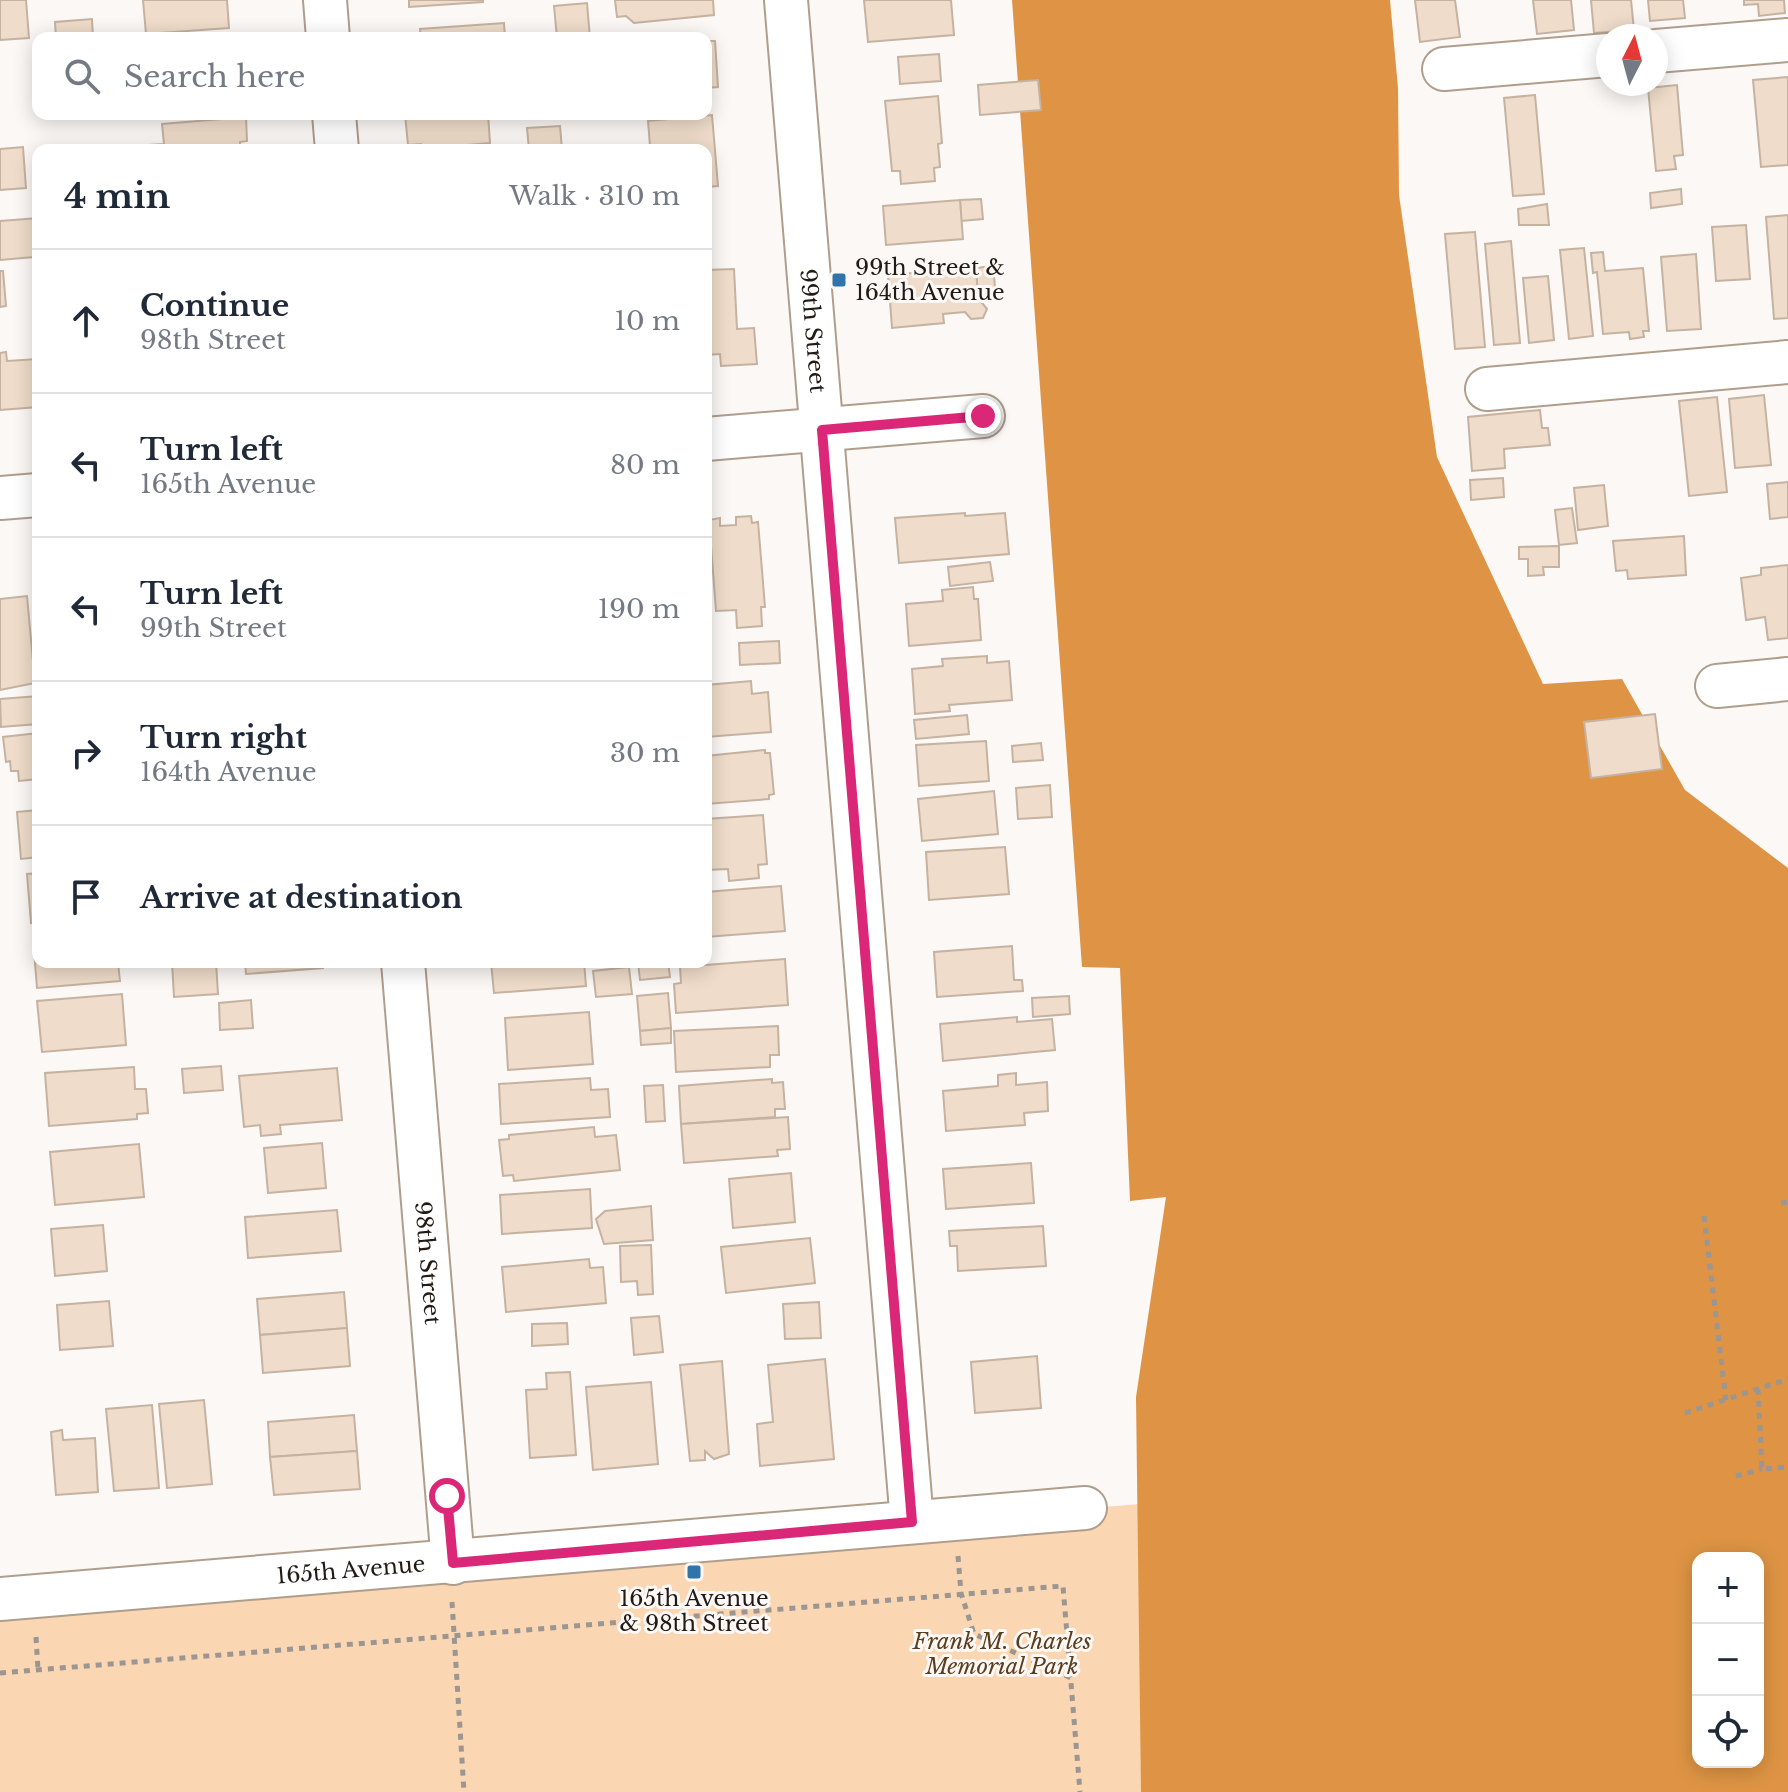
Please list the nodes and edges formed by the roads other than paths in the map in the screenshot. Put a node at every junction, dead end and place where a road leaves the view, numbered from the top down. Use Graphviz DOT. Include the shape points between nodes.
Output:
graph roads {
  1 [pos="325,0"];
  2 [pos="786,0"];
  3 [pos="328,32"];
  4 [pos="1788,40"];
  5 [pos="1668,50"];
  6 [pos="1596,56"];
  7 [pos="1444,69"];
  8 [pos="334,120"];
  9 [pos="336,144"];
  10 [pos="1788,362"];
  11 [pos="1487,389"];
  12 [pos="983,416"];
  13 [pos="822,430"];
  14 [pos="712,439"];
  15 [pos="32,495"];
  16 [pos="0,498"];
  17 [pos="1788,679"];
  18 [pos="1717,686"];
  19 [pos="403,968"];
  20 [pos="1085,1508"];
  21 [pos="912,1522"];
  22 [pos="453,1563"];
  23 [pos="1,1592"];
  1 -- 3 [label="street"];
  2 -- 13 [label="street, 99th Street"];
  4 -- 5 [label="street"];
  6 -- 7 [label="street"];
  8 -- 9 [label="street"];
  10 -- 11 [label="street"];
  12 -- 13 [label="street"];
  13 -- 14 [label="street"];
  13 -- 21 [label="street, 99th Street"];
  15 -- 16 [label="street"];
  17 -- 18 [label="street"];
  19 -- 22 [label="street, 98th Street"];
  20 -- 21 [label="street, 165th Avenue"];
  21 -- 22 [label="street, 165th Avenue"];
  22 -- 23 [label="street, 165th Avenue"];
}
